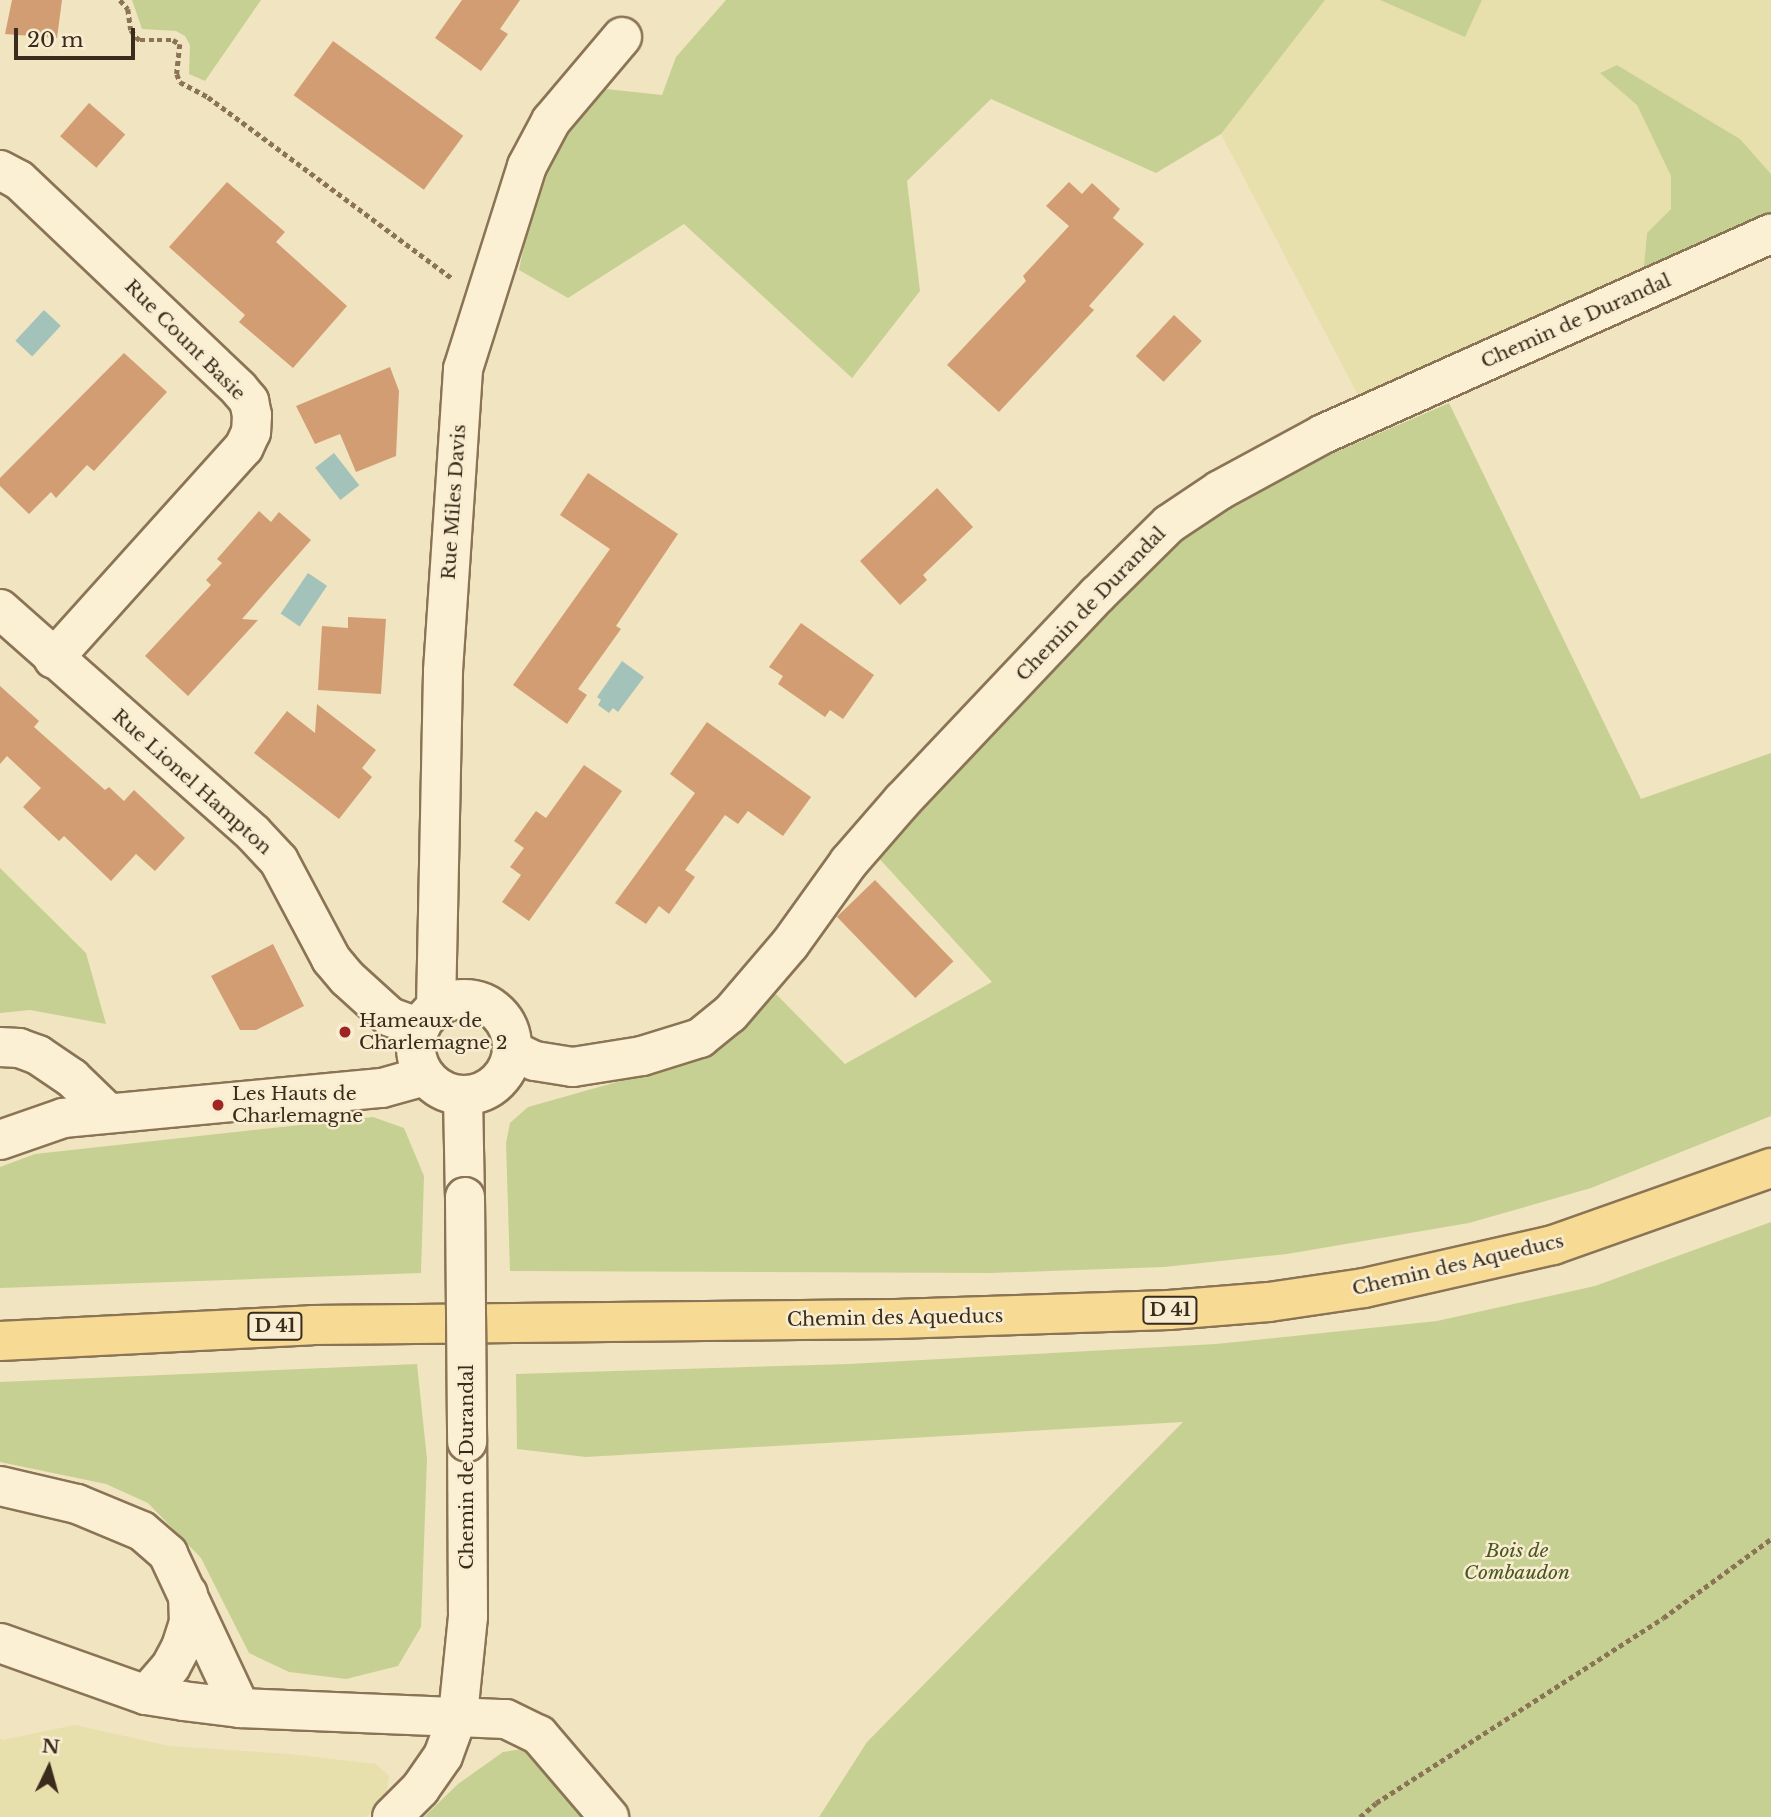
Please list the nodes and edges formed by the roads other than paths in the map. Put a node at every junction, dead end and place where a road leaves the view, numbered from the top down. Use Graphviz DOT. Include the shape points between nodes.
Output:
graph roads {
  1 [pos="622,37"];
  2 [pos="0,170"];
  3 [pos="1771,234"];
  4 [pos="0,609"];
  5 [pos="53,659"];
  6 [pos="428,1018"];
  7 [pos="0,1046"];
  8 [pos="512,1050"];
  9 [pos="425,1076"];
  10 [pos="463,1096"];
  11 [pos="107,1112"];
  12 [pos="0,1140"];
  13 [pos="1771,1168"];
  14 [pos="0,1341"];
  15 [pos="0,1486"];
  16 [pos="188,1592"];
  17 [pos="0,1643"];
  18 [pos="146,1695"];
  19 [pos="240,1707"];
  20 [pos="458,1715"];
  21 [pos="392,1817"];
  22 [pos="609,1817"];
  1 -- 6 [label="street, Rue Miles Davis" via="551,121 527,166 463,369 443,671"];
  2 -- 5 [label="street, Rue Count Basie" via="19,180 239,389 249,401 252,415 244,447"];
  3 -- 8 [label="street, Chemin de Durandal" via="1323,434 1220,490 1169,524 902,802 849,862 790,944 730,1014 700,1038 642,1056 573,1067 535,1061"];
  4 -- 5 [label="street, Rue Lionel Hampton"];
  5 -- 6 [label="street, Rue Lionel Hampton" via="279,860 331,958 347,978 390,1017"];
  6 -- 8 [label="street" via="450,1001 465,999 494,1009 505,1021"];
  6 -- 9 [label="street" via="416,1045 417,1061"];
  7 -- 11 [label="street" via="19,1048 47,1061"];
  8 -- 10 [label="street" via="508,1068 497,1083 482,1093"];
  9 -- 10 [label="street" via="449,1093"];
  9 -- 11 [label="street" via="382,1088"];
  10 -- 20 [label="street, Chemin de Durandal, bridge" via="468,1617"];
  11 -- 12 [label="street" via="63,1118"];
  13 -- 14 [label="main road, Chemin des Aqueducs / D 41" via="1553,1245 1364,1287 1269,1302 1156,1311 896,1319 312,1325"];
  15 -- 16 [label="street" via="76,1504 142,1531 168,1554"];
  16 -- 18 [label="street" via="190,1623 181,1647"];
  16 -- 19 [label="street"];
  17 -- 18 [label="street"];
  18 -- 19 [label="street"];
  19 -- 20 [label="street"];
  20 -- 21 [label="street, Chemin de Durandal" via="443,1756"];
  20 -- 22 [label="street" via="506,1719 539,1735"];
}
